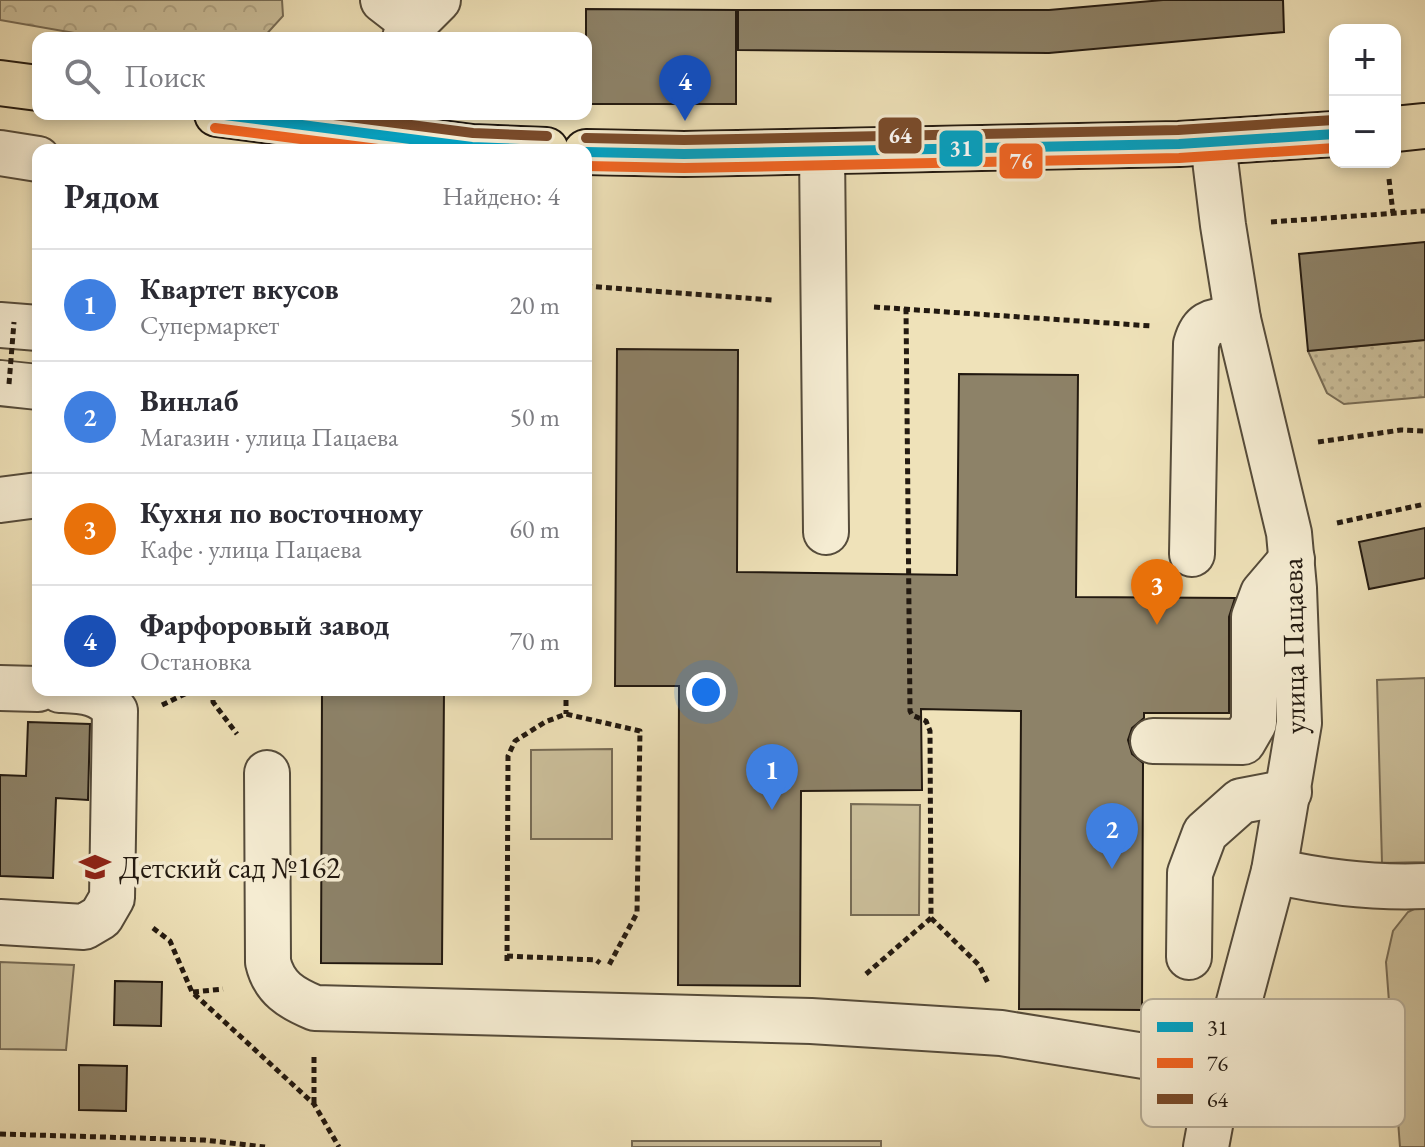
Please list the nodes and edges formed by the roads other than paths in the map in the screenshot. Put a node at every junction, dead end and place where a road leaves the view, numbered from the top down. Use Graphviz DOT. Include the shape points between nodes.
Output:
graph roads {
  1 [pos="0,83"];
  2 [pos="32,87"];
  3 [pos="258,120"];
  4 [pos="1425,126"];
  5 [pos="1401,128"];
  6 [pos="340,132"];
  7 [pos="1329,134"];
  8 [pos="1213,143"];
  9 [pos="439,144"];
  10 [pos="592,152"];
  11 [pos="822,152"];
  12 [pos="0,153"];
  13 [pos="32,158"];
  14 [pos="1219,324"];
  15 [pos="32,496"];
  16 [pos="0,500"];
  17 [pos="826,532"];
  18 [pos="1291,546"];
  19 [pos="1192,554"];
  20 [pos="0,688"];
  21 [pos="32,689"];
  22 [pos="101,696"];
  23 [pos="1153,741"];
  24 [pos="267,773"];
  25 [pos="1289,792"];
  26 [pos="1274,871"];
  27 [pos="1425,886"];
  28 [pos="0,922"];
  29 [pos="1189,957"];
  30 [pos="1240,999"];
  31 [pos="1141,1056"];
  32 [pos="1210,1127"];
  33 [pos="1206,1147"];
  1 -- 2 [label="main road"];
  3 -- 6 [label="main road"];
  4 -- 5 [label="main road"];
  6 -- 9 [label="main road"];
  7 -- 8 [label="main road"];
  8 -- 11 [label="main road"];
  8 -- 14 [label="street, улица Пацаева" via="1223,225"];
  10 -- 11 [label="main road"];
  11 -- 17 [label="street"];
  12 -- 13 [label="street"];
  14 -- 18 [label="street, улица Пацаева" via="1269,450"];
  14 -- 19 [label="street" via="1196,344"];
  15 -- 16 [label="street"];
  18 -- 23 [label="street" via="1254,617 1254,723 1243,742"];
  18 -- 25 [label="street, улица Пацаева" via="1299,723"];
  20 -- 21 [label="street"];
  22 -- 28 [label="street" via="115,711 112,898 101,917 84,927"];
  24 -- 31 [label="street" via="268,962 275,984 292,998 326,1010 811,1021 1001,1033"];
  25 -- 26 [label="street, улица Пацаева"];
  25 -- 29 [label="street" via="1241,801 1205,833 1190,873"];
  26 -- 27 [label="street" via="1371,885"];
  26 -- 30 [label="street, улица Пацаева"];
  32 -- 33 [label="street, улица Пацаева"];
}
